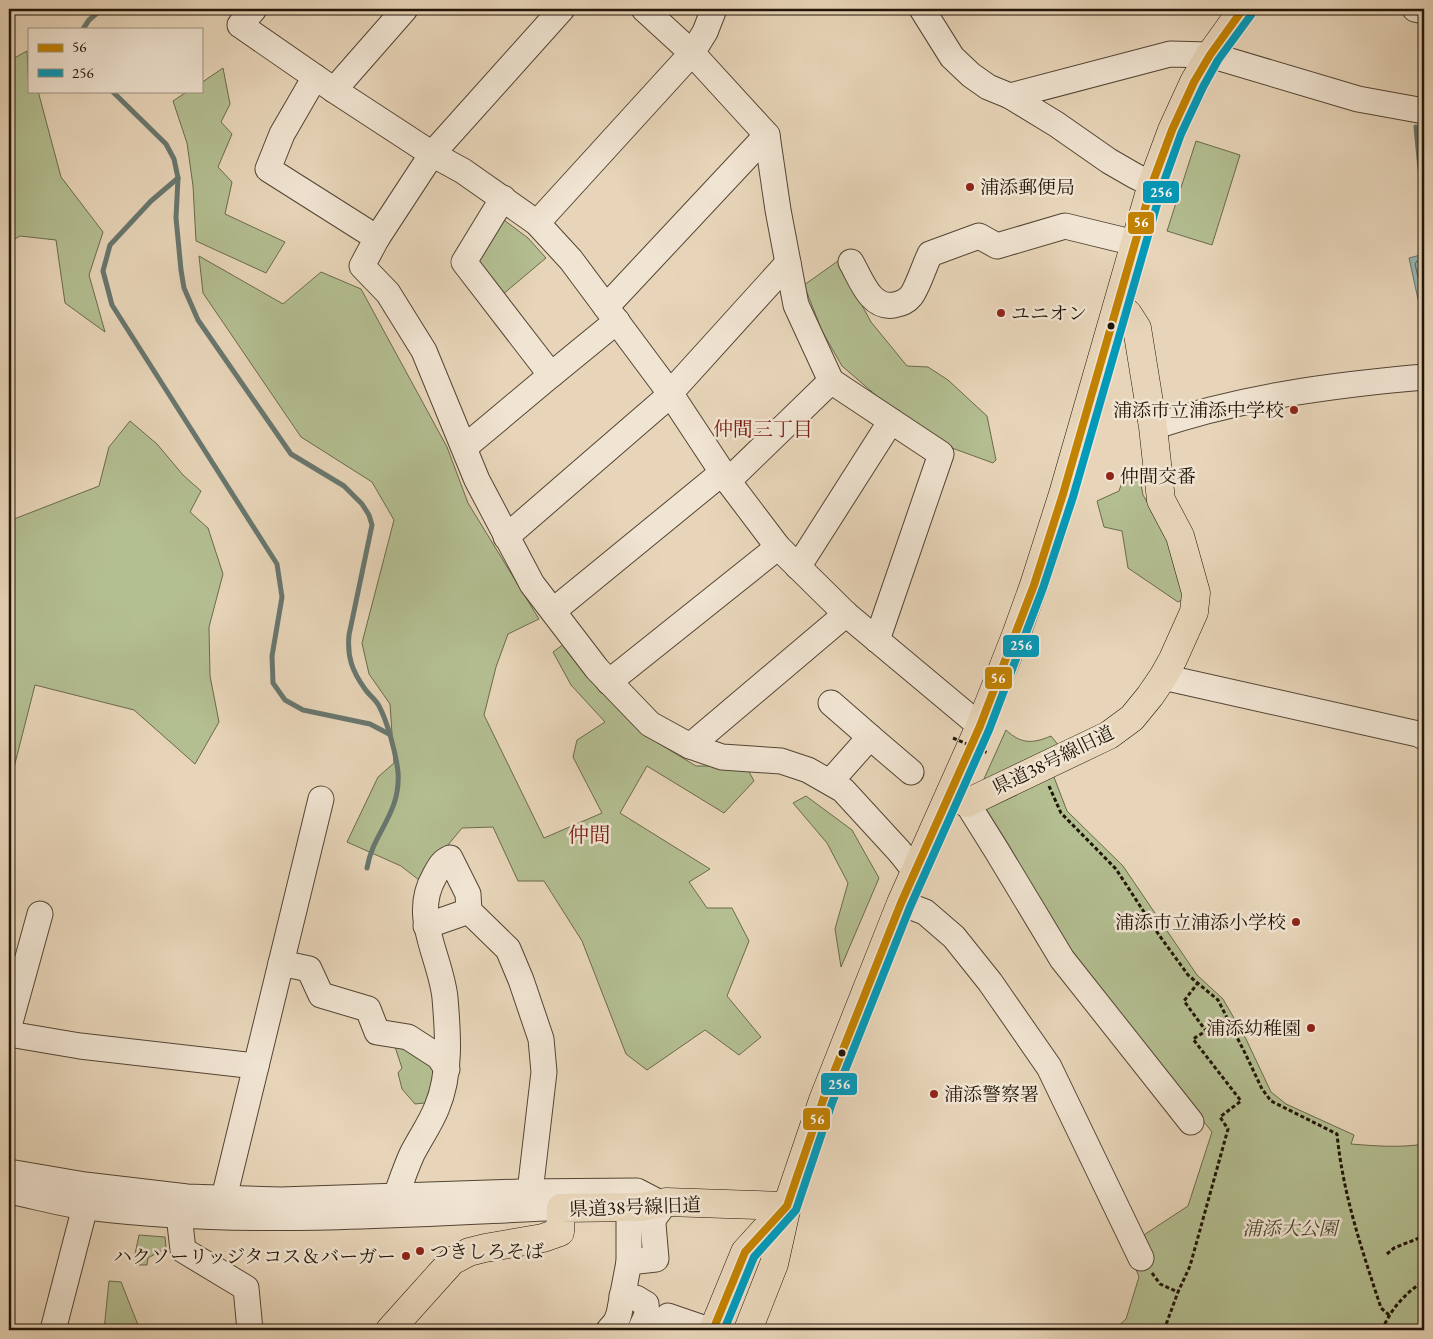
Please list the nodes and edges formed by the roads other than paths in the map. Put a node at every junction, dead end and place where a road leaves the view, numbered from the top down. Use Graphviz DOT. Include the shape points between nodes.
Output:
graph roads {
  1 [pos="254,9"];
  2 [pos="405,9"];
  3 [pos="562,9"];
  4 [pos="644,9"];
  5 [pos="714,9"];
  6 [pos="922,9"];
  7 [pos="1243,9"];
  8 [pos="1415,9"];
  9 [pos="1424,11"];
  10 [pos="692,53"];
  11 [pos="1210,55"];
  12 [pos="324,83"];
  13 [pos="1010,96"];
  14 [pos="1424,112"];
  15 [pos="767,135"];
  16 [pos="432,154"];
  17 [pos="1152,184"];
  18 [pos="503,198"];
  19 [pos="536,223"];
  20 [pos="377,238"];
  21 [pos="1135,243"];
  22 [pos="851,262"];
  23 [pos="788,263"];
  24 [pos="1118,305"];
  25 [pos="611,314"];
  26 [pos="551,375"];
  27 [pos="1424,377"];
  28 [pos="830,382"];
  29 [pos="670,392"];
  30 [pos="891,421"];
  31 [pos="1153,427"];
  32 [pos="465,447"];
  33 [pos="726,476"];
  34 [pos="506,537"];
  35 [pos="778,547"];
  36 [pos="798,567"];
  37 [pos="553,611"];
  38 [pos="846,614"];
  39 [pos="877,640"];
  40 [pos="1163,677"];
  41 [pos="609,682"];
  42 [pos="831,703"];
  43 [pos="980,726"];
  44 [pos="870,737"];
  45 [pos="1424,737"];
  46 [pos="690,746"];
  47 [pos="911,772"];
  48 [pos="830,782"];
  49 [pos="321,799"];
  50 [pos="958,799"];
  51 [pos="915,871"];
  52 [pos="901,903"];
  53 [pos="469,911"];
  54 [pos="40,914"];
  55 [pos="426,926"];
  56 [pos="281,962"];
  57 [pos="9,1026"];
  58 [pos="9,1034"];
  59 [pos="256,1066"];
  60 [pos="447,1069"];
  61 [pos="1191,1122"];
  62 [pos="9,1172"];
  63 [pos="9,1191"];
  64 [pos="530,1192"];
  65 [pos="396,1196"];
  66 [pos="663,1202"];
  67 [pos="787,1206"];
  68 [pos="86,1207"];
  69 [pos="222,1208"];
  70 [pos="561,1208"];
  71 [pos="629,1208"];
  72 [pos="179,1215"];
  73 [pos="1141,1258"];
  74 [pos="629,1262"];
  75 [pos="622,1296"];
  76 [pos="53,1330"];
  77 [pos="250,1330"];
  78 [pos="390,1330"];
  79 [pos="609,1330"];
  80 [pos="640,1330"];
  81 [pos="663,1330"];
  82 [pos="711,1330"];
  83 [pos="748,1330"];
  1 -- 12 [label="street" via="240,25"];
  2 -- 12 [label="street"];
  3 -- 16 [label="street"];
  4 -- 10 [label="street"];
  5 -- 10 [label="street"];
  6 -- 13 [label="street" via="952,57 988,87"];
  7 -- 11 [label="main road"];
  8 -- 9 [label="street"];
  10 -- 15 [label="street"];
  10 -- 19 [label="street"];
  11 -- 13 [label="street" via="1170,54"];
  11 -- 14 [label="street" via="1358,99"];
  11 -- 17 [label="main road" via="1172,130"];
  12 -- 16 [label="street"];
  12 -- 20 [label="street" via="282,134 268,169"];
  13 -- 17 [label="street" via="1109,162"];
  15 -- 23 [label="street"];
  15 -- 25 [label="street"];
  16 -- 18 [label="street"];
  16 -- 20 [label="street"];
  17 -- 21 [label="main road"];
  18 -- 19 [label="street"];
  18 -- 26 [label="street" via="464,262"];
  19 -- 25 [label="street" via="571,260"];
  20 -- 32 [label="street" via="362,266 388,293 424,351"];
  21 -- 22 [label="street" via="1065,226 997,246 979,236 930,254 911,297 890,306 871,298"];
  21 -- 24 [label="main road"];
  23 -- 28 [label="street" via="796,305"];
  23 -- 29 [label="street"];
  24 -- 31 [label="main road, 県道38号線旧道" via="1137,328"];
  24 -- 43 [label="main road" via="1034,585"];
  25 -- 26 [label="street"];
  25 -- 29 [label="street"];
  26 -- 32 [label="street"];
  27 -- 31 [label="street" via="1260,398"];
  28 -- 30 [label="street"];
  28 -- 33 [label="street"];
  29 -- 33 [label="street"];
  29 -- 34 [label="street"];
  30 -- 36 [label="street"];
  30 -- 39 [label="street" via="942,454"];
  31 -- 40 [label="main road, 県道38号線旧道" via="1161,500 1180,536 1196,594 1194,612"];
  32 -- 34 [label="street" via="477,480"];
  33 -- 35 [label="street"];
  33 -- 37 [label="street"];
  34 -- 37 [label="street" via="532,584"];
  35 -- 36 [label="street"];
  35 -- 41 [label="street"];
  36 -- 38 [label="street"];
  37 -- 41 [label="street"];
  38 -- 39 [label="street"];
  38 -- 46 [label="street"];
  39 -- 43 [label="street"];
  40 -- 45 [label="street"];
  40 -- 50 [label="main road, 県道38号線旧道" via="1132,718 1109,735"];
  41 -- 46 [label="street" via="650,724"];
  42 -- 44 [label="street"];
  43 -- 50 [label="main road"];
  44 -- 47 [label="street"];
  44 -- 48 [label="street"];
  46 -- 48 [label="street" via="722,757 781,761"];
  48 -- 51 [label="street" via="843,790"];
  49 -- 56 [label="street"];
  50 -- 51 [label="main road"];
  50 -- 61 [label="street" via="1062,959"];
  51 -- 52 [label="main road"];
  52 -- 67 [label="main road" via="823,1100"];
  52 -- 73 [label="street" via="925,912 954,937 990,982 1049,1067"];
  53 -- 55 [label="street"];
  53 -- 55 [label="street" via="468,894 450,858 442,862 431,882 425,904"];
  53 -- 64 [label="street" via="508,949 541,1039 544,1072"];
  54 -- 57 [label="street"];
  55 -- 60 [label="street" via="445,996"];
  56 -- 59 [label="street"];
  56 -- 60 [label="street" via="309,970 321,995 368,1009 377,1032 408,1037 439,1057"];
  58 -- 59 [label="street" via="80,1046"];
  59 -- 69 [label="street"];
  60 -- 65 [label="street" via="438,1106 412,1155"];
  62 -- 69 [label="street" via="187,1198"];
  63 -- 68 [label="street"];
  64 -- 65 [label="street"];
  64 -- 66 [label="street" via="638,1190"];
  65 -- 69 [label="street" via="281,1200"];
  66 -- 67 [label="main road, 県道38号線旧道"];
  66 -- 71 [label="main road, 県道38号線旧道"];
  66 -- 74 [label="street" via="653,1224 656,1259"];
  67 -- 82 [label="main road" via="745,1252"];
  67 -- 83 [label="main road" via="774,1264"];
  68 -- 72 [label="street"];
  68 -- 76 [label="street"];
  69 -- 70 [label="street" via="275,1219"];
  69 -- 72 [label="street"];
  70 -- 71 [label="main road, 県道38号線旧道"];
  70 -- 78 [label="main road, 県道38号線旧道" via="560,1232 469,1252 452,1261"];
  71 -- 74 [label="street"];
  72 -- 77 [label="street" via="183,1250 246,1288"];
  74 -- 75 [label="street"];
  75 -- 79 [label="street" via="616,1322"];
  75 -- 80 [label="street" via="636,1298 646,1304 648,1315"];
  81 -- 82 [label="street" via="668,1316"];
}
